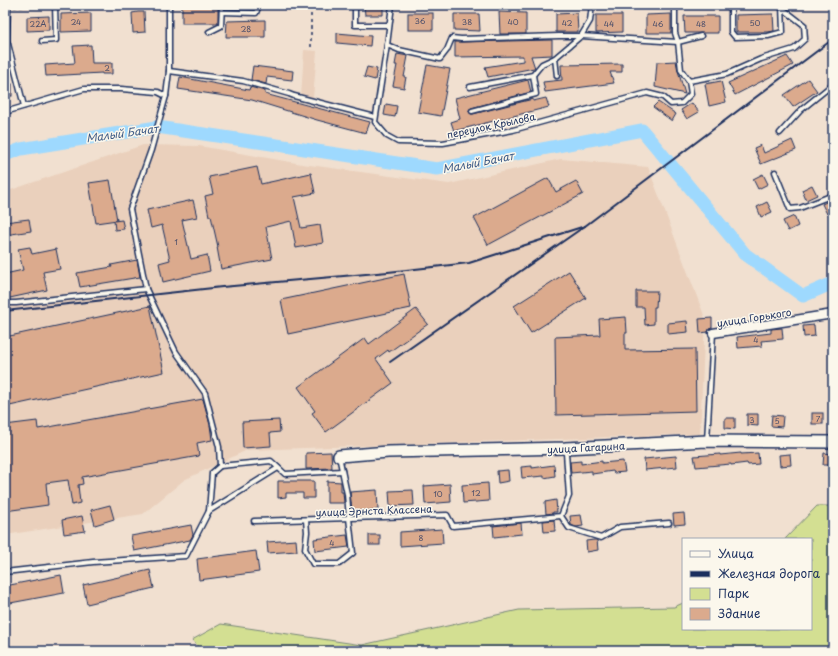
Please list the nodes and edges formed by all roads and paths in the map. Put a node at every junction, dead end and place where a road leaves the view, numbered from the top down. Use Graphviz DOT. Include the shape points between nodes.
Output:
graph roads {
  1 [pos="50,5"];
  2 [pos="55,5"];
  3 [pos="169,5"];
  4 [pos="222,5"];
  5 [pos="259,5"];
  6 [pos="311,5"];
  7 [pos="355,5"];
  8 [pos="392,5"];
  9 [pos="592,5"];
  10 [pos="675,5"];
  11 [pos="731,5"];
  12 [pos="8,6"];
  13 [pos="782,7"];
  14 [pos="222,12"];
  15 [pos="389,25"];
  16 [pos="209,32"];
  17 [pos="581,36"];
  18 [pos="701,36"];
  19 [pos="42,41"];
  20 [pos="678,42"];
  21 [pos="387,45"];
  22 [pos="311,47"];
  23 [pos="5,54"];
  24 [pos="11,54"];
  25 [pos="555,58"];
  26 [pos="169,71"];
  27 [pos="533,75"];
  28 [pos="557,76"];
  29 [pos="689,81"];
  30 [pos="833,83"];
  31 [pos="470,86"];
  32 [pos="166,96"];
  33 [pos="24,106"];
  34 [pos="472,111"];
  35 [pos="5,112"];
  36 [pos="375,117"];
  37 [pos="780,133"];
  38 [pos="775,172"];
  39 [pos="833,195"];
  40 [pos="146,289"];
  41 [pos="5,303"];
  42 [pos="833,314"];
  43 [pos="713,333"];
  44 [pos="707,440"];
  45 [pos="833,442"];
  46 [pos="565,448"];
  47 [pos="338,456"];
  48 [pos="220,466"];
  49 [pos="278,468"];
  50 [pos="342,471"];
  51 [pos="209,511"];
  52 [pos="561,516"];
  53 [pos="349,518"];
  54 [pos="306,520"];
  55 [pos="254,521"];
  56 [pos="669,522"];
  57 [pos="5,572"];
  1 -- 12 [label="path"];
  2 -- 19 [label="lane" via="56,40"];
  3 -- 26 [label="lane"];
  4 -- 14 [label="lane"];
  5 -- 14 [label="lane" via="256,13"];
  6 -- 22 [label="path"];
  7 -- 15 [label="lane" via="355,25"];
  8 -- 15 [label="lane"];
  9 -- 17 [label="lane" via="590,21"];
  10 -- 20 [label="lane" via="675,33"];
  11 -- 13 [label="lane" via="731,32 735,37 768,36 783,32"];
  12 -- 24 [label="lane" via="7,40"];
  13 -- 29 [label="lane" via="804,25 805,39 794,49 761,59 727,74"];
  14 -- 16 [label="lane" via="221,26"];
  15 -- 21 [label="lane"];
  17 -- 20 [label="lane"];
  17 -- 21 [label="lane" via="452,38 440,59"];
  17 -- 25 [label="lane"];
  18 -- 20 [label="lane"];
  20 -- 29 [label="lane" via="681,70"];
  21 -- 36 [label="lane"];
  23 -- 24 [label="lane"];
  24 -- 33 [label="lane"];
  25 -- 27 [label="lane" via="542,64"];
  25 -- 28 [label="lane"];
  26 -- 32 [label="lane"];
  26 -- 36 [label="lane" via="242,81"];
  27 -- 31 [label="lane"];
  27 -- 34 [label="lane" via="536,94"];
  29 -- 36 [label="lane, переулок Крылова" via="691,94 682,103 671,104 663,97 647,93 513,130 443,144 398,142 387,136 375,122"];
  30 -- 37 [label="lane" via="801,110"];
  32 -- 33 [label="lane" via="158,92 136,90 84,89"];
  32 -- 40 [label="lane" via="151,150 130,209"];
  33 -- 35 [label="lane"];
  38 -- 39 [label="lane" via="790,209 800,208"];
  40 -- 41 [label="lane"];
  40 -- 48 [label="lane" via="176,352 205,393 219,447"];
  42 -- 43 [label="street, улица Горького"];
  43 -- 44 [label="lane, улица Горького"];
  44 -- 45 [label="street, улица Гагарина"];
  44 -- 46 [label="street, улица Гагарина"];
  46 -- 47 [label="street, улица Гагарина" via="388,452"];
  46 -- 52 [label="lane" via="569,496"];
  47 -- 50 [label="lane"];
  48 -- 49 [label="lane" via="270,461"];
  48 -- 51 [label="lane" via="212,473"];
  49 -- 50 [label="lane" via="285,474"];
  49 -- 51 [label="lane"];
  50 -- 53 [label="lane"];
  51 -- 57 [label="lane" via="186,556 93,562"];
  52 -- 53 [label="lane, улица Эрнста Классена" via="453,526 447,515"];
  52 -- 56 [label="lane" via="569,528 601,538 620,527"];
  53 -- 54 [label="lane, улица Эрнста Классена"];
  53 -- 54 [label="lane" via="353,553 338,564 313,564 305,549"];
  54 -- 55 [label="lane, улица Эрнста Классена"];
}
